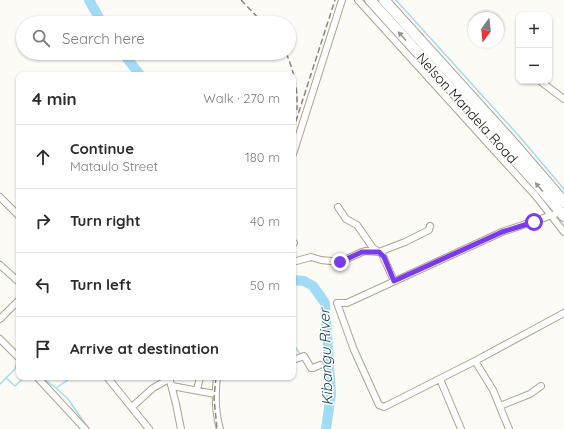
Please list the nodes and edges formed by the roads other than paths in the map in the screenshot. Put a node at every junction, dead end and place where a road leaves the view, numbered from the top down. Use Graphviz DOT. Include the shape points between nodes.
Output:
graph roads {
  1 [pos="342,0"];
  2 [pos="358,0"];
  3 [pos="370,0"];
  4 [pos="384,0"];
  5 [pos="544,84"];
  6 [pos="564,99"];
  7 [pos="296,145"];
  8 [pos="0,197"];
  9 [pos="338,207"];
  10 [pos="560,211"];
  11 [pos="16,213"];
  12 [pos="430,226"];
  13 [pos="564,232"];
  14 [pos="379,252"];
  15 [pos="296,261"];
  16 [pos="0,265"];
  17 [pos="16,279"];
  18 [pos="394,281"];
  19 [pos="16,303"];
  20 [pos="564,313"];
  21 [pos="0,319"];
  22 [pos="0,339"];
  23 [pos="16,355"];
  24 [pos="296,359"];
  25 [pos="475,361"];
  26 [pos="320,365"];
  27 [pos="440,379"];
  28 [pos="40,380"];
  29 [pos="110,380"];
  30 [pos="166,380"];
  31 [pos="170,380"];
  32 [pos="199,380"];
  33 [pos="216,380"];
  34 [pos="172,386"];
  35 [pos="541,386"];
  36 [pos="197,390"];
  37 [pos="215,394"];
  38 [pos="500,406"];
  39 [pos="132,407"];
  40 [pos="85,429"];
  41 [pos="149,429"];
  42 [pos="181,429"];
  43 [pos="220,429"];
  44 [pos="461,429"];
  45 [pos="509,429"];
  1 -- 7 [label="street"];
  2 -- 10 [label="street" via="509,166"];
  10 -- 3 [label="main road, Nelson Mandela Road, one-way"];
  4 -- 10 [label="main road, Nelson Mandela Road" via="515,145"];
  5 -- 6 [label="street"];
  8 -- 11 [label="street"];
  9 -- 14 [label="street" via="346,219 357,225 373,248"];
  10 -- 13 [label="street"];
  10 -- 18 [label="street" via="502,232"];
  12 -- 14 [label="street" via="429,230"];
  14 -- 15 [label="street" via="362,252 340,262 312,257"];
  14 -- 18 [label="street" via="384,257"];
  16 -- 17 [label="street"];
  18 -- 27 [label="street" via="347,303 337,303 354,350 380,406 386,407"];
  19 -- 21 [label="street"];
  20 -- 25 [label="street"];
  22 -- 23 [label="street"];
  24 -- 26 [label="street" via="304,356 311,368"];
  25 -- 27 [label="street"];
  25 -- 38 [label="street"];
  27 -- 44 [label="street"];
  28 -- 40 [label="street"];
  29 -- 39 [label="street"];
  30 -- 39 [label="street"];
  31 -- 34 [label="street"];
  32 -- 36 [label="street"];
  33 -- 37 [label="street"];
  34 -- 36 [label="street"];
  34 -- 42 [label="street"];
  35 -- 38 [label="street" via="530,394"];
  36 -- 37 [label="street"];
  37 -- 43 [label="street"];
  38 -- 45 [label="street"];
  39 -- 41 [label="street"];
}
